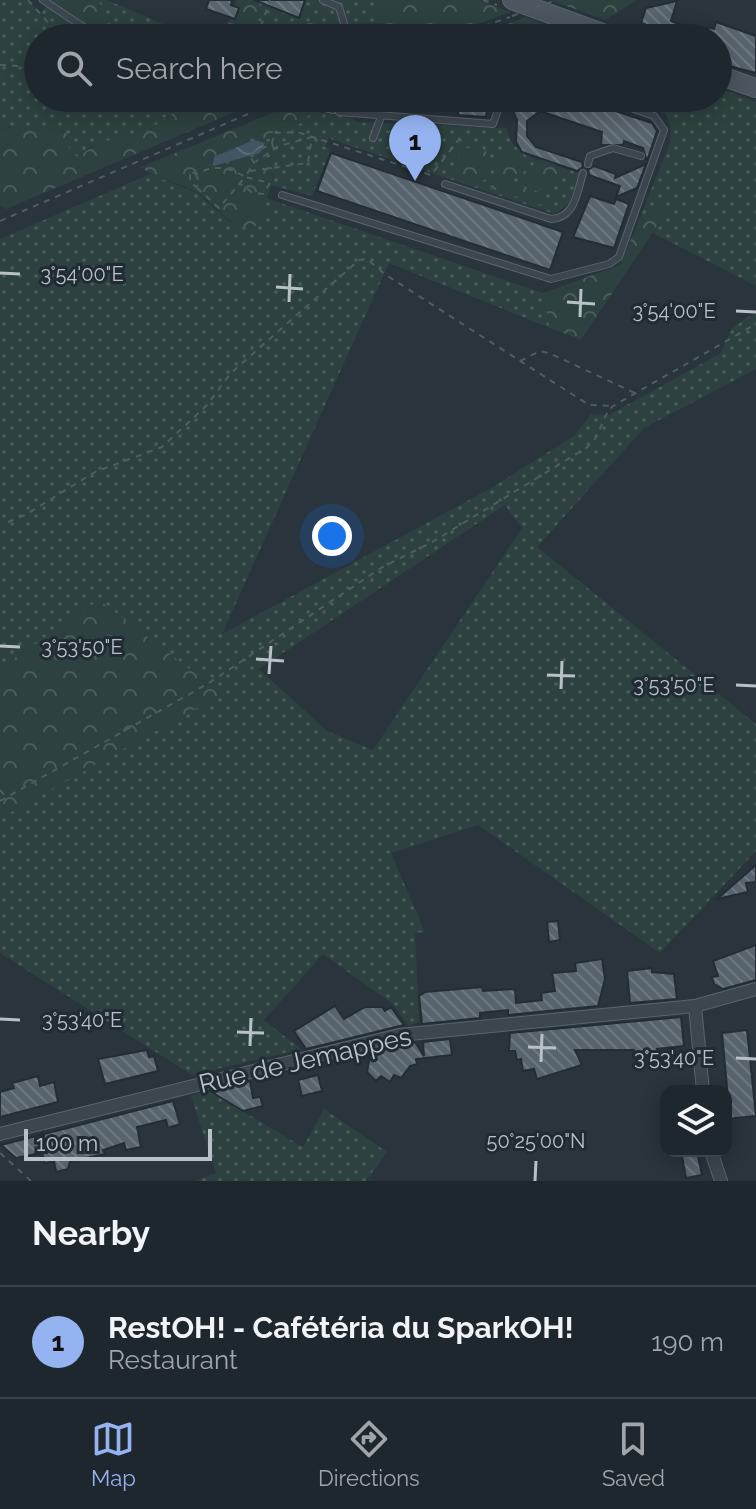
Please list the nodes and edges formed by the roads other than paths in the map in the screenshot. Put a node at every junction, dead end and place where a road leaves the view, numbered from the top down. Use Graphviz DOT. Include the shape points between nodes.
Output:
graph roads {
  1 [pos="43,0"];
  2 [pos="323,0"];
  3 [pos="512,8"];
  4 [pos="79,24"];
  5 [pos="344,24"];
  6 [pos="567,24"];
  7 [pos="732,80"];
  8 [pos="756,88"];
  9 [pos="344,112"];
  10 [pos="497,112"];
  11 [pos="638,112"];
  12 [pos="381,117"];
  13 [pos="373,138"];
  14 [pos="641,156"];
  15 [pos="588,164"];
  16 [pos="583,173"];
  17 [pos="445,184"];
  18 [pos="282,195"];
  19 [pos="756,989"];
  20 [pos="695,1006"];
  21 [pos="702,1085"];
  22 [pos="0,1134"];
  23 [pos="713,1157"];
  24 [pos="721,1181"];
  1 -- 4 [label="lane"];
  2 -- 5 [label="lane" via="339,7"];
  3 -- 6 [label="main road"];
  7 -- 8 [label="main road"];
  9 -- 12 [label="lane"];
  10 -- 12 [label="lane" via="493,124"];
  11 -- 18 [label="lane" via="661,121 664,130 619,257 551,279"];
  12 -- 13 [label="lane"];
  14 -- 15 [label="lane" via="607,148 590,156"];
  16 -- 17 [label="lane" via="570,211 561,219"];
  19 -- 20 [label="street, Rue de Jemappes"];
  20 -- 21 [label="street"];
  20 -- 22 [label="street, Rue de Jemappes" via="399,1035"];
  23 -- 24 [label="street"];
}
